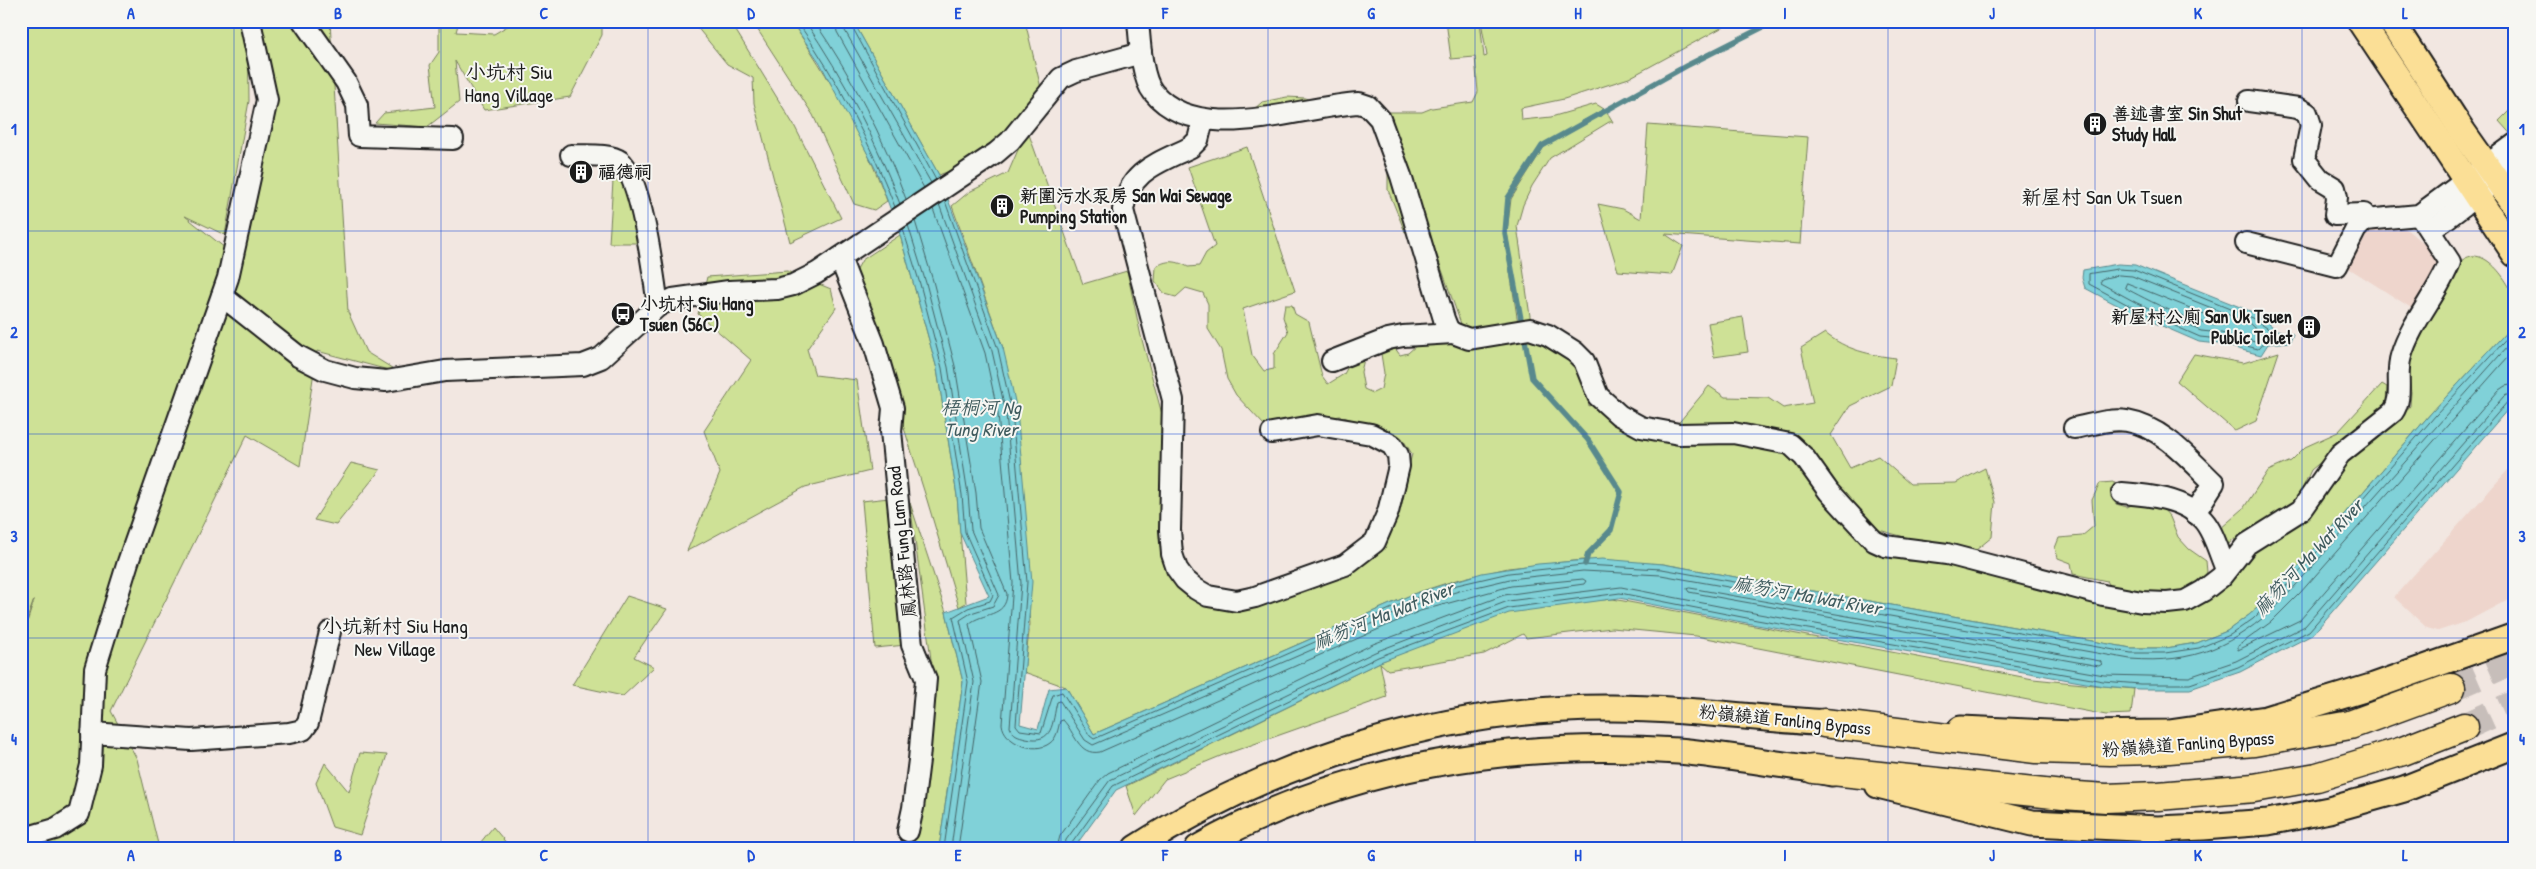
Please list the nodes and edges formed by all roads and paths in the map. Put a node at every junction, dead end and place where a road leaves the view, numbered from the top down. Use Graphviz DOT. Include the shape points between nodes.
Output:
graph roads {
  1 [pos="250,21"];
  2 [pos="303,21"];
  3 [pos="1138,21"];
  4 [pos="2360,21"];
  5 [pos="2391,21"];
  6 [pos="1141,53"];
  7 [pos="2249,101"];
  8 [pos="1203,120"];
  9 [pos="453,139"];
  10 [pos="2515,144"];
  11 [pos="571,155"];
  12 [pos="2499,171"];
  13 [pos="2470,189"];
  14 [pos="2515,206"];
  15 [pos="2364,220"];
  16 [pos="2425,223"];
  17 [pos="2246,243"];
  18 [pos="846,254"];
  19 [pos="2515,254"];
  20 [pos="222,296"];
  21 [pos="658,306"];
  22 [pos="1461,336"];
  23 [pos="1332,362"];
  24 [pos="2074,428"];
  25 [pos="1272,433"];
  26 [pos="2122,493"];
  27 [pos="2195,513"];
  28 [pos="2226,570"];
  29 [pos="330,632"];
  30 [pos="2515,636"];
  31 [pos="2452,688"];
  32 [pos="1824,723"];
  33 [pos="2464,727"];
  34 [pos="92,733"];
  35 [pos="2515,745"];
  36 [pos="1813,769"];
  37 [pos="908,831"];
  38 [pos="21,839"];
  39 [pos="1136,848"];
  40 [pos="1198,848"];
  1 -- 20 [label="street" via="267,100"];
  2 -- 9 [label="street" via="346,82 357,105 359,136"];
  3 -- 6 [label="street"];
  4 -- 13 [label="main road"];
  5 -- 12 [label="main road"];
  6 -- 8 [label="street" via="1152,91 1182,114"];
  6 -- 18 [label="street" via="1061,78 1010,141 996,153"];
  7 -- 15 [label="street" via="2298,108 2306,113 2311,125 2304,159 2320,179 2335,188 2338,196 2335,214 2364,214"];
  8 -- 22 [label="street" via="1282,116 1359,103 1376,114 1401,176 1444,319 1448,329"];
  8 -- 25 [label="street" via="1198,140 1191,146 1139,174 1130,185 1123,210 1173,400 1172,554 1185,580 1208,596 1237,601 1255,597 1345,565 1375,542 1381,532 1399,466 1398,455 1392,445 1372,434 1318,425"];
  10 -- 12 [label="street"];
  11 -- 21 [label="street" via="613,158 621,162 628,172 647,232"];
  12 -- 13 [label="street"];
  12 -- 14 [label="main road"];
  13 -- 16 [label="street"];
  13 -- 19 [label="main road"];
  15 -- 16 [label="street"];
  15 -- 17 [label="street" via="2356,229 2338,266"];
  16 -- 28 [label="street" via="2450,262 2404,347 2398,367 2399,404 2340,454 2301,510 2247,544"];
  18 -- 21 [label="street" via="793,285 777,290 697,294"];
  18 -- 37 [label="street, 鳳林路 Fung Lam Road" via="893,408 891,431 912,645 926,679 916,789"];
  20 -- 21 [label="street" via="298,356 355,378 386,381 445,371 583,365 601,358"];
  20 -- 34 [label="street" via="128,562 95,669"];
  22 -- 23 [label="street" via="1388,339"];
  22 -- 28 [label="street" via="1530,329 1548,335 1584,361 1598,396 1619,415 1642,427 1678,434 1733,433 1790,444 1874,541 1885,546 1947,554 2142,602 2185,601 2203,591"];
  24 -- 27 [label="street" via="2126,421 2140,424 2176,446 2214,483"];
  26 -- 27 [label="street" via="2147,495"];
  27 -- 28 [label="street" via="2204,520"];
  29 -- 34 [label="street" via="308,722 303,730 200,740"];
  30 -- 32 [label="main road" via="2374,686 2266,719 2169,732 2072,734"];
  31 -- 32 [label="highway, 粉嶺繞道 Fanling Bypass" via="2350,725 2254,742 2157,750 2036,748"];
  32 -- 39 [label="main road, 粉嶺繞道 Fanling Bypass" via="1648,708 1565,709 1429,729 1331,755 1225,798"];
  33 -- 36 [label="highway" via="2403,752 2316,777 2254,788 2167,796 2106,798 2063,795"];
  34 -- 38 [label="street" via="91,764 79,814 55,829"];
  35 -- 36 [label="main road" via="2404,789 2329,810 2268,822 2158,829 2032,823"];
  36 -- 40 [label="main road" via="1679,751 1520,750 1436,762 1339,787 1252,820"];
}
